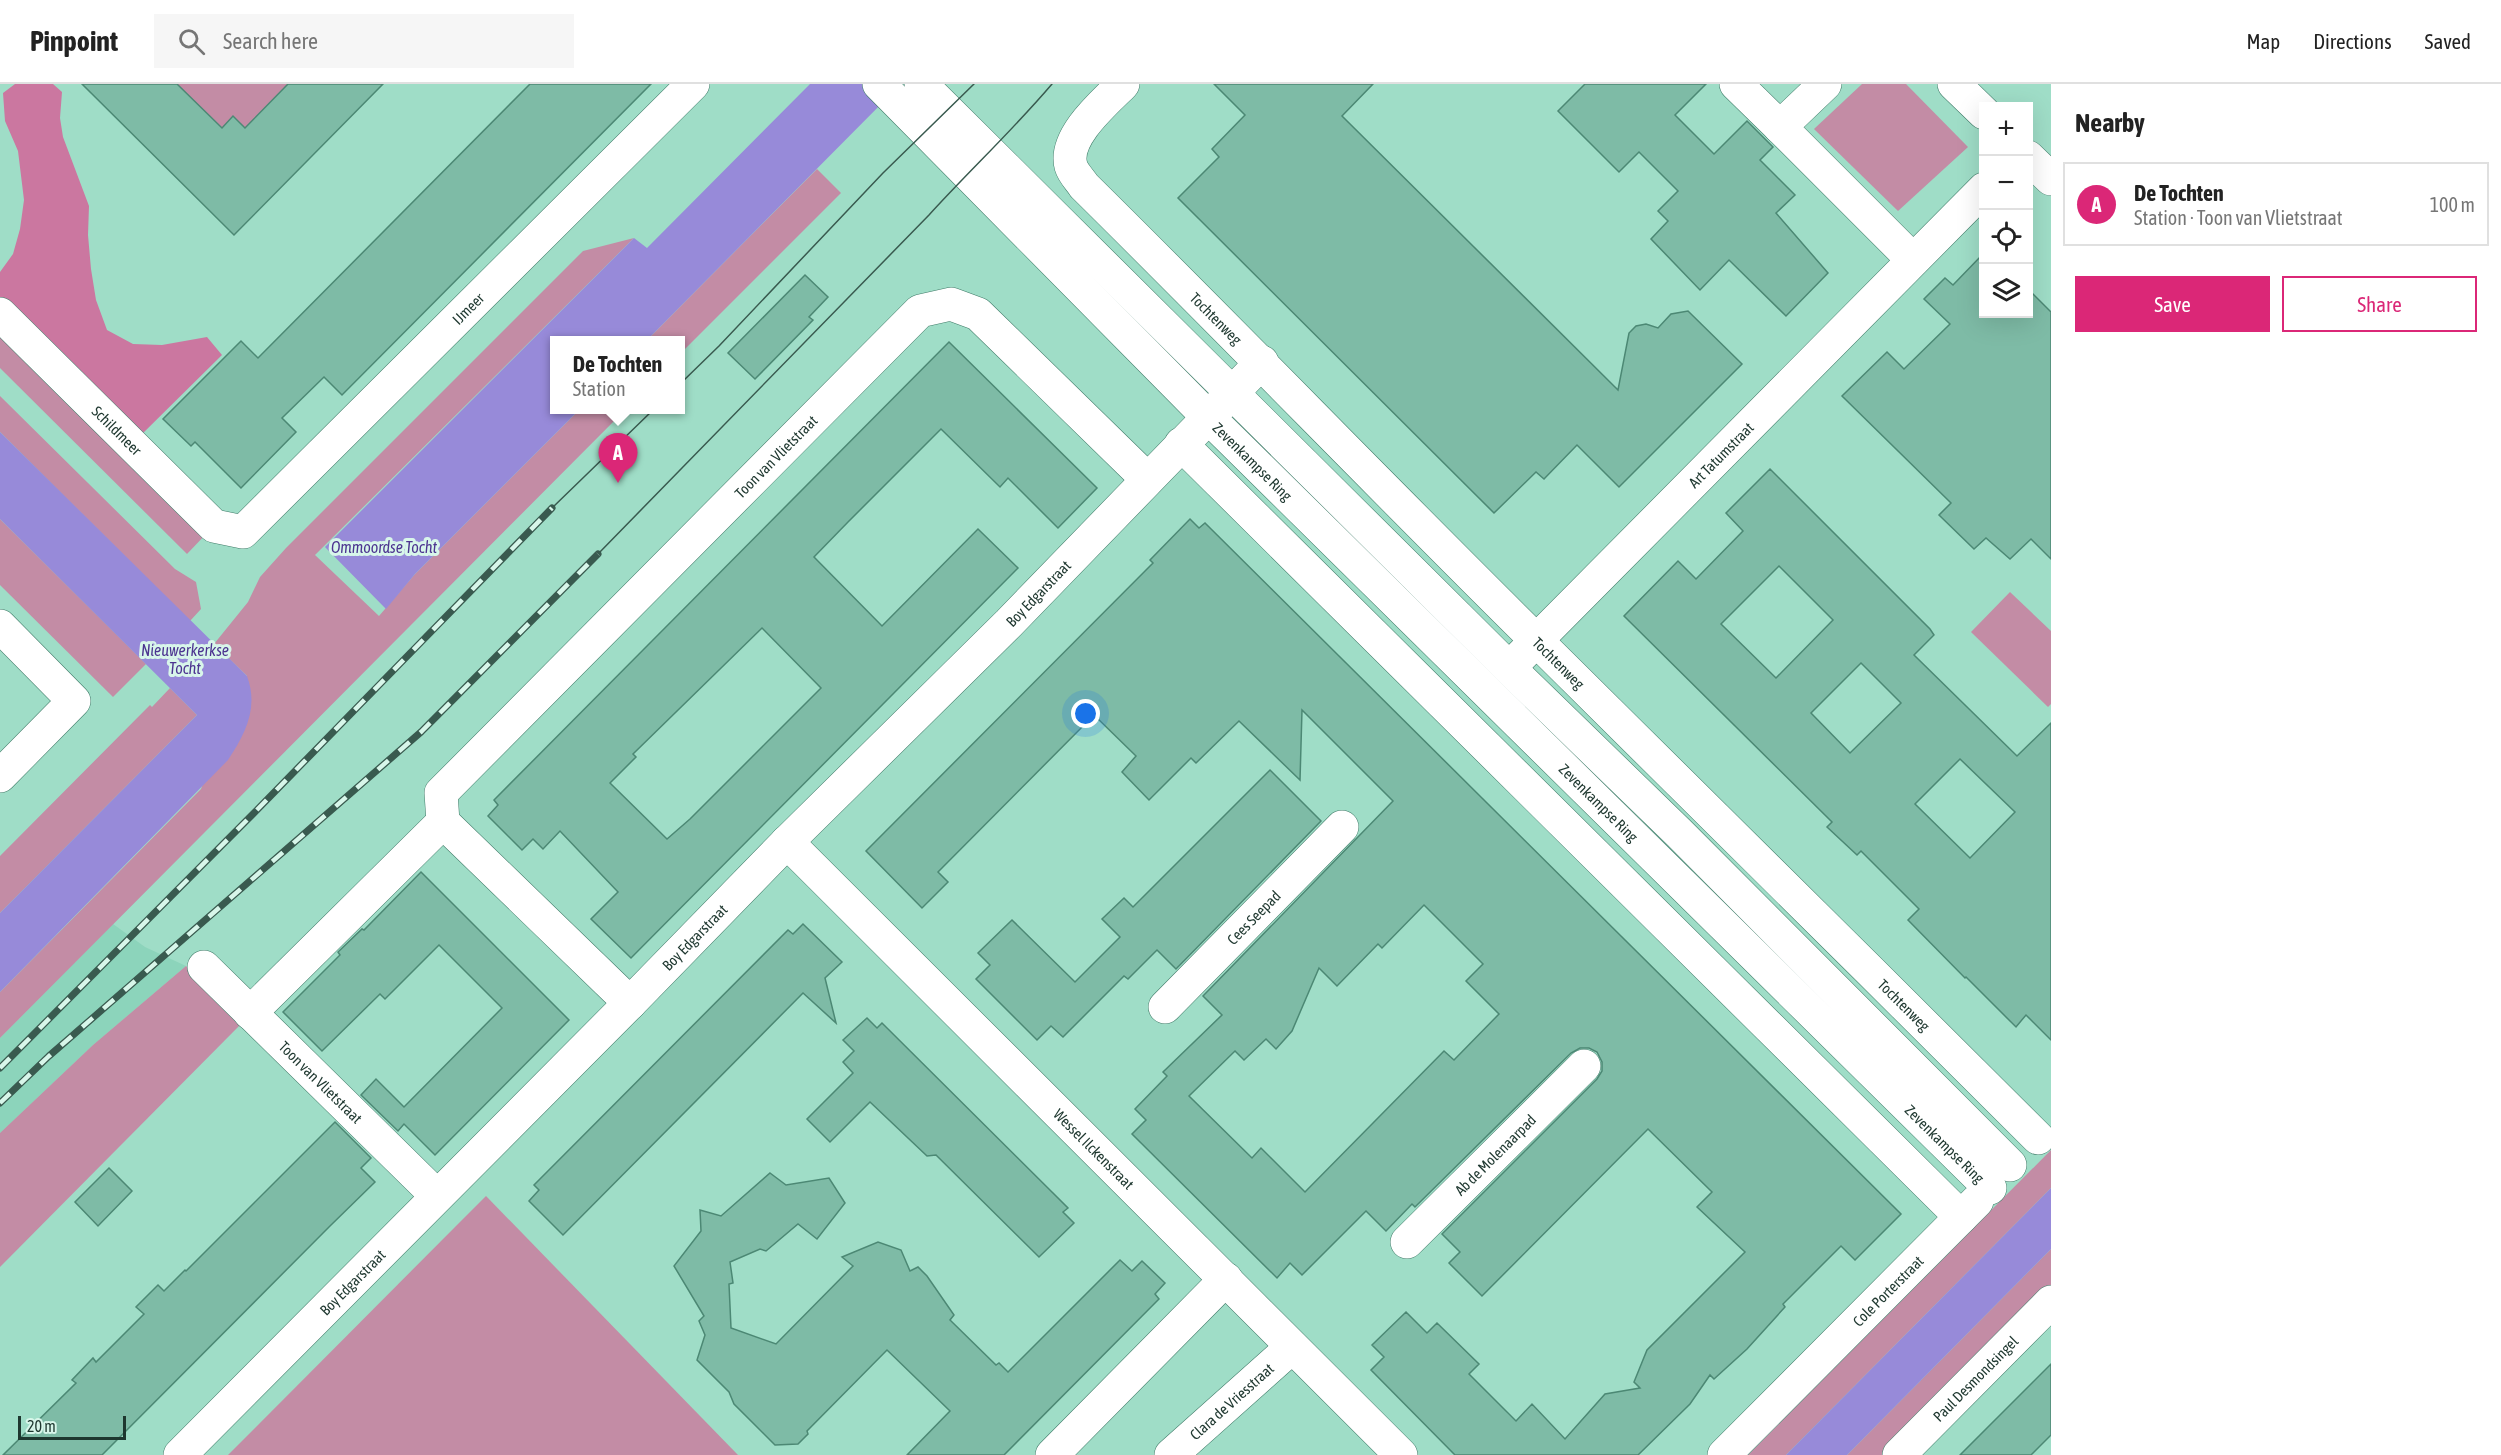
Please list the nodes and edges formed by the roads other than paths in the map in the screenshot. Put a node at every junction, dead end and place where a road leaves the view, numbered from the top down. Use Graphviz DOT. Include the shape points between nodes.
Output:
graph roads {
  1 [pos="693,84"];
  2 [pos="1123,84"];
  3 [pos="1736,84"];
  4 [pos="1825,84"];
  5 [pos="1954,84"];
  6 [pos="899,89"];
  7 [pos="1979,109"];
  8 [pos="1780,128"];
  9 [pos="2033,162"];
  10 [pos="2051,179"];
  11 [pos="1979,193"];
  12 [pos="1912,260"];
  13 [pos="0,314"];
  14 [pos="1262,362"];
  15 [pos="1232,393"];
  16 [pos="1208,417"];
  17 [pos="1181,444"];
  18 [pos="1147,480"];
  19 [pos="243,532"];
  20 [pos="0,626"];
  21 [pos="1536,640"];
  22 [pos="1498,680"];
  23 [pos="1460,721"];
  24 [pos="0,776"];
  25 [pos="442,822"];
  26 [pos="1342,827"];
  27 [pos="787,842"];
  28 [pos="204,967"];
  29 [pos="630,1003"];
  30 [pos="258,1005"];
  31 [pos="1165,1007"];
  32 [pos="1584,1066"];
  33 [pos="2044,1131"];
  34 [pos="2000,1177"];
  35 [pos="437,1196"];
  36 [pos="1961,1217"];
  37 [pos="1407,1242"];
  38 [pos="1226,1279"];
  39 [pos="2051,1302"];
  40 [pos="1292,1347"];
  41 [pos="180,1455"];
  42 [pos="1052,1455"];
  43 [pos="1171,1455"];
  44 [pos="1401,1455"];
  45 [pos="1724,1455"];
  46 [pos="1899,1455"];
  1 -- 19 [label="street, IJmeer"];
  2 -- 14 [label="street, Tochtenweg" via="1084,124 1071,150 1071,167 1084,186"];
  3 -- 8 [label="street"];
  4 -- 8 [label="street"];
  5 -- 7 [label="street"];
  6 -- 15 [label="street, Zevenkampse Ring"];
  6 -- 16 [label="street, Zevenkampse Ring"];
  8 -- 12 [label="street"];
  9 -- 10 [label="street"];
  11 -- 12 [label="street, Art Tatumstraat"];
  12 -- 21 [label="street, Art Tatumstraat"];
  13 -- 19 [label="street, Schildmeer" via="214,526"];
  14 -- 15 [label="street, Zevenkampse Ring"];
  14 -- 21 [label="street, Tochtenweg"];
  15 -- 16 [label="street, Zevenkampse Ring"];
  15 -- 22 [label="street, Zevenkampse Ring"];
  16 -- 17 [label="street, Boy Edgarstraat"];
  16 -- 22 [label="street, Zevenkampse Ring"];
  17 -- 18 [label="street, Boy Edgarstraat"];
  17 -- 23 [label="street"];
  18 -- 25 [label="street, Toon van Vlietstraat" via="978,314 951,304 920,311 441,793"];
  18 -- 27 [label="street, Boy Edgarstraat"];
  20 -- 24 [label="street" via="74,701"];
  21 -- 22 [label="street, Art Tatumstraat"];
  21 -- 33 [label="street, Tochtenweg"];
  22 -- 23 [label="street, Art Tatumstraat"];
  22 -- 34 [label="street, Zevenkampse Ring"];
  23 -- 36 [label="street"];
  25 -- 29 [label="street"];
  25 -- 30 [label="street"];
  26 -- 31 [label="street, Cees Seepad"];
  27 -- 29 [label="street, Boy Edgarstraat"];
  27 -- 38 [label="street, Wessel Ilckenstraat"];
  28 -- 30 [label="street, Toon van Vlietstraat"];
  29 -- 35 [label="street, Boy Edgarstraat"];
  30 -- 35 [label="street, Toon van Vlietstraat"];
  32 -- 37 [label="street, Ab de Molenaarpad"];
  33 -- 34 [label="street, Cole Porterstraat"];
  34 -- 36 [label="street, Cole Porterstraat"];
  35 -- 41 [label="street, Boy Edgarstraat"];
  36 -- 45 [label="street, Cole Porterstraat"];
  38 -- 40 [label="street, Wessel Ilckenstraat"];
  38 -- 42 [label="street"];
  39 -- 46 [label="street, Paul Desmondsingel"];
  40 -- 43 [label="street, Clara de Vriesstraat"];
  40 -- 44 [label="street, Wessel Ilckenstraat"];
}
